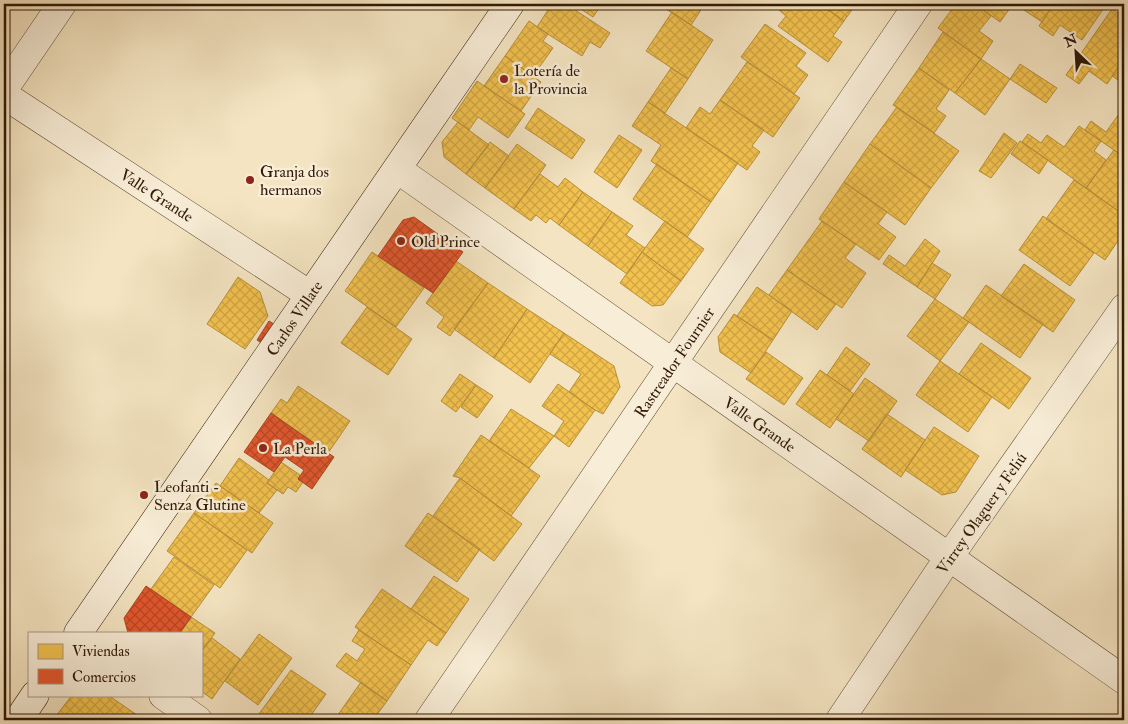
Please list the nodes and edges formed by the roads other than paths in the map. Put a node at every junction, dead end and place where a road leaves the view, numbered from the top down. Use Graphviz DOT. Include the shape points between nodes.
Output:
graph roads {
  1 [pos="62,4"];
  2 [pos="510,4"];
  3 [pos="918,4"];
  4 [pos="4,88"];
  5 [pos="4,95"];
  6 [pos="396,169"];
  7 [pos="310,295"];
  8 [pos="1124,308"];
  9 [pos="673,363"];
  10 [pos="949,557"];
  11 [pos="79,632"];
  12 [pos="1124,680"];
  13 [pos="34,696"];
  14 [pos="164,696"];
  15 [pos="18,720"];
  16 [pos="198,720"];
  17 [pos="429,720"];
  18 [pos="840,720"];
  1 -- 4 [label="street"];
  2 -- 6 [label="street, Carlos Villate"];
  3 -- 9 [label="street, Rastreador Fournier"];
  5 -- 7 [label="street, Valle Grande"];
  6 -- 7 [label="street, Carlos Villate"];
  6 -- 9 [label="street, Valle Grande"];
  7 -- 11 [label="street, Carlos Villate"];
  8 -- 10 [label="street, Virrey Olaguer y Feliú"];
  9 -- 10 [label="street, Valle Grande"];
  9 -- 17 [label="street, Rastreador Fournier"];
  10 -- 12 [label="street, Valle Grande"];
  10 -- 18 [label="street, Virrey Olaguer y Feliú"];
  13 -- 15 [label="street"];
  14 -- 16 [label="street"];
}
